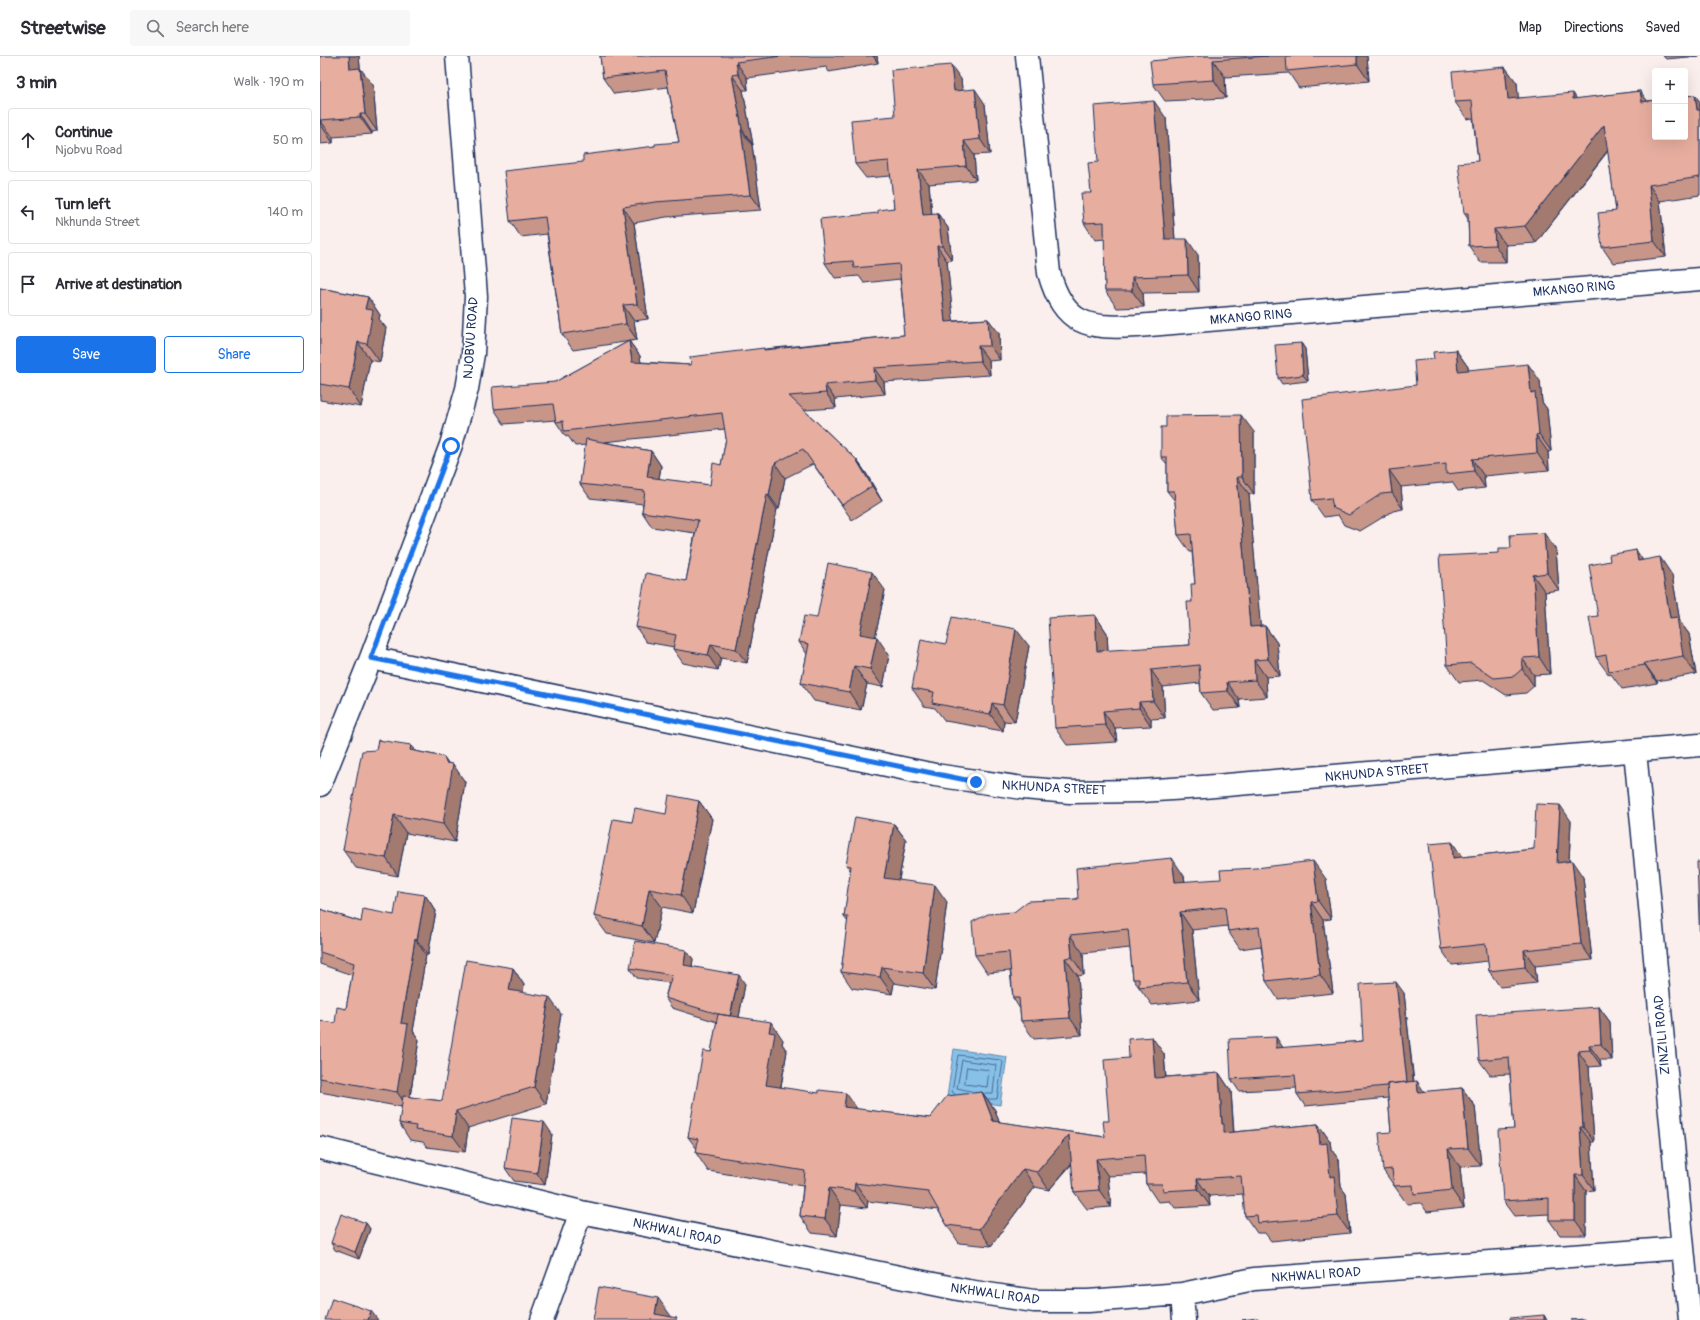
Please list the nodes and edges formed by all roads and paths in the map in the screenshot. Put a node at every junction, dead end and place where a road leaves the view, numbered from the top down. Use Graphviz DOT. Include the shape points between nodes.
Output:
graph roads {
  1 [pos="457,56"];
  2 [pos="1027,56"];
  3 [pos="1700,280"];
  4 [pos="371,658"];
  5 [pos="1700,745"];
  6 [pos="1635,751"];
  7 [pos="320,785"];
  8 [pos="320,1148"];
  9 [pos="581,1212"];
  10 [pos="1682,1248"];
  11 [pos="1182,1294"];
  12 [pos="542,1320"];
  13 [pos="1184,1320"];
  14 [pos="1690,1320"];
  1 -- 4 [label="street, NJOBVU ROAD" via="476,296 473,354 467,389 451,446"];
  2 -- 3 [label="street, MKANGO RING" via="1049,273 1057,297 1066,311 1078,320 1092,325 1108,328 1145,326"];
  4 -- 6 [label="street, NKHUNDA STREET" via="935,775 1023,788 1110,792 1203,787"];
  4 -- 7 [label="street, NJOBVU ROAD"];
  5 -- 6 [label="street, NKHUNDA STREET"];
  6 -- 10 [label="street, ZINZILI ROAD"];
  8 -- 9 [label="street, NKHWALI ROAD"];
  9 -- 11 [label="street, NKHWALI ROAD" via="968,1291 1034,1301 1088,1301"];
  9 -- 12 [label="street"];
  10 -- 11 [label="street, NKHWALI ROAD" via="1254,1280"];
  10 -- 14 [label="street, ZINZILI ROAD"];
  11 -- 13 [label="street"];
}
